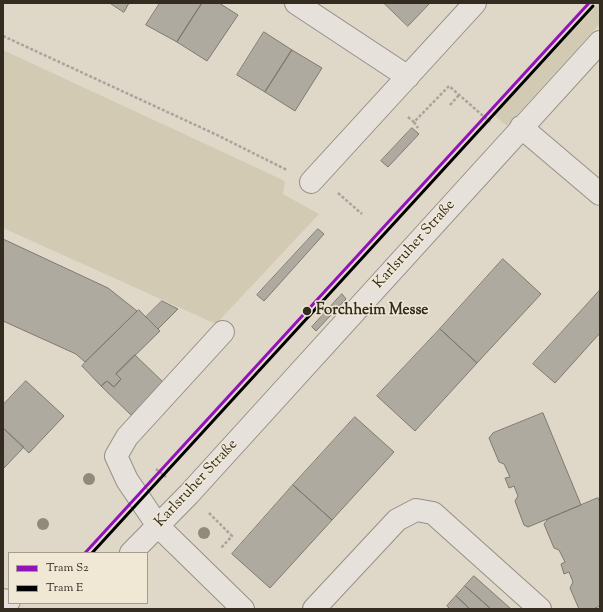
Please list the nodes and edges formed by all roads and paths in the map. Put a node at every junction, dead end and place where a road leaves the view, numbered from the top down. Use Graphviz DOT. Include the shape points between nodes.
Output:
graph roads {
  1 [pos="296,3"];
  2 [pos="475,3"];
  3 [pos="3,36"];
  4 [pos="600,42"];
  5 [pos="408,77"];
  6 [pos="450,105"];
  7 [pos="414,122"];
  8 [pos="418,128"];
  9 [pos="515,134"];
  10 [pos="311,182"];
  11 [pos="600,194"];
  12 [pos="223,332"];
  13 [pos="158,526"];
  14 [pos="132,552"];
  15 [pos="243,609"];
  16 [pos="314,609"];
  17 [pos="540,609"];
  1 -- 5 [label="street"];
  2 -- 5 [label="street"];
  3 -- 10 [label="path" via="216,134"];
  4 -- 9 [label="street, Karlsruher Straße"];
  5 -- 10 [label="street"];
  6 -- 9 [label="path" via="459,94"];
  7 -- 8 [label="path"];
  9 -- 11 [label="street"];
  9 -- 13 [label="street, Karlsruher Straße"];
  12 -- 13 [label="street" via="128,437 116,456 127,480"];
  13 -- 14 [label="street, Karlsruher Straße"];
  13 -- 15 [label="street"];
  16 -- 17 [label="street" via="397,520 416,510 434,513"];
}
